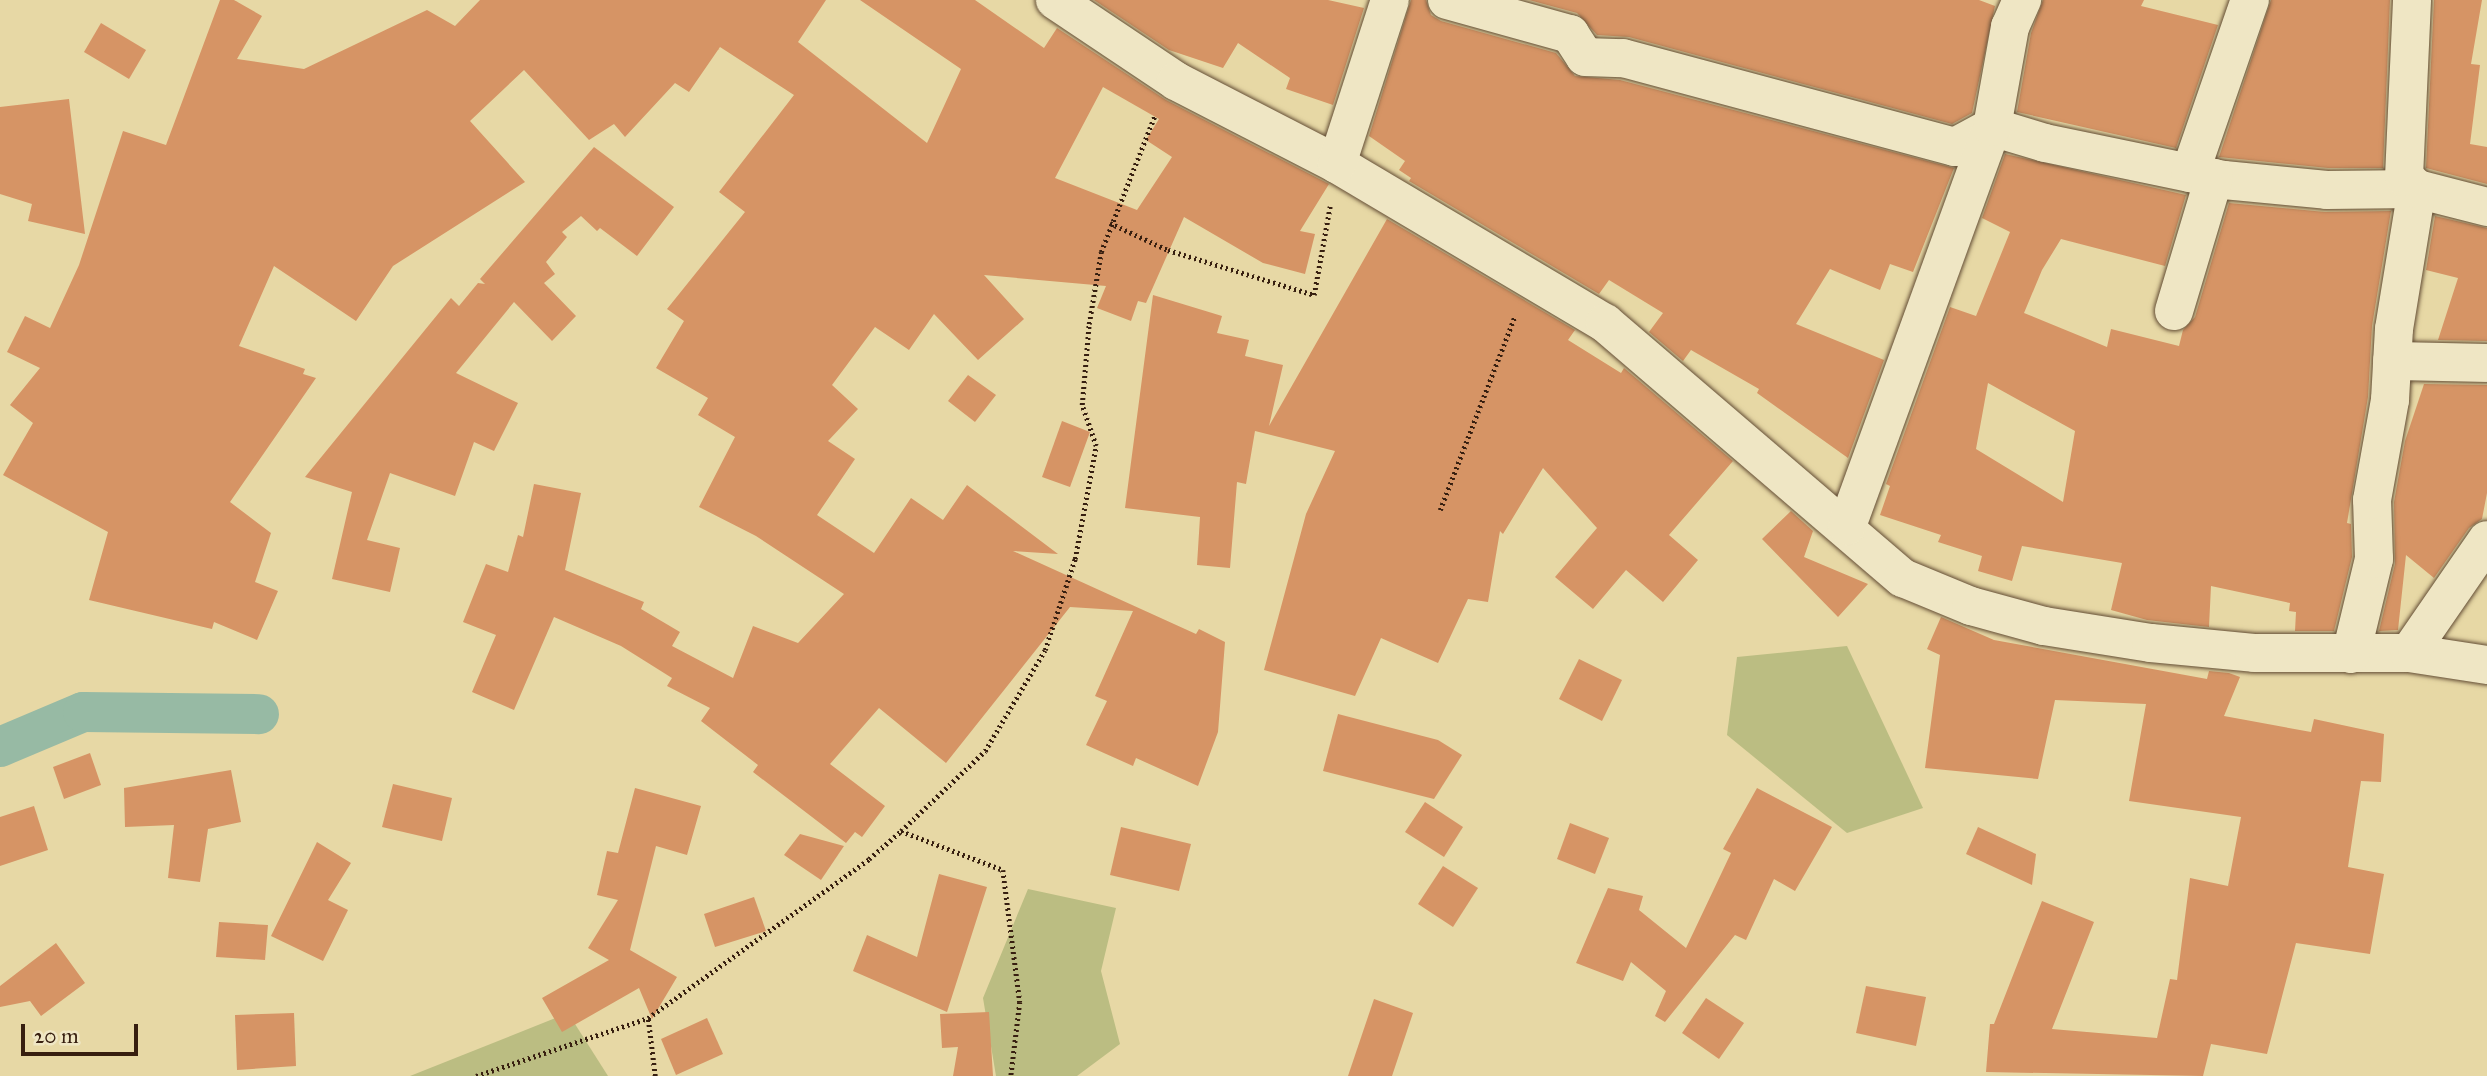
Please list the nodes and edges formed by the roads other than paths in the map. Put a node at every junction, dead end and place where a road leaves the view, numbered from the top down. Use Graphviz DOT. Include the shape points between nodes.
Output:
graph roads {
  1 [pos="1055,0"];
  2 [pos="1390,0"];
  3 [pos="1447,0"];
  4 [pos="2022,0"];
  5 [pos="2250,0"];
  6 [pos="2413,0"];
  7 [pos="1992,127"];
  8 [pos="1337,164"];
  9 [pos="2202,175"];
  10 [pos="2417,189"];
  11 [pos="2487,206"];
  12 [pos="2174,311"];
  13 [pos="2392,360"];
  14 [pos="2487,363"];
  15 [pos="1847,526"];
  16 [pos="2487,540"];
  17 [pos="2410,653"];
  18 [pos="2351,654"];
  19 [pos="2487,665"];
  1 -- 8 [label="street" via="1176,81"];
  2 -- 8 [label="street"];
  3 -- 7 [label="street" via="1570,34 1585,57 1623,58 1955,147"];
  4 -- 7 [label="street" via="2010,27"];
  5 -- 9 [label="street"];
  6 -- 10 [label="street" via="2404,177"];
  7 -- 9 [label="street"];
  7 -- 15 [label="street"];
  8 -- 15 [label="street" via="1605,323"];
  9 -- 10 [label="street" via="2328,190"];
  9 -- 12 [label="street"];
  10 -- 11 [label="street"];
  10 -- 13 [label="street"];
  13 -- 14 [label="street"];
  13 -- 18 [label="street" via="2390,400 2372,499 2374,559"];
  15 -- 18 [label="street" via="1903,578 1971,606 2044,626 2254,653"];
  16 -- 17 [label="street"];
  17 -- 18 [label="street"];
  17 -- 19 [label="street"];
}
